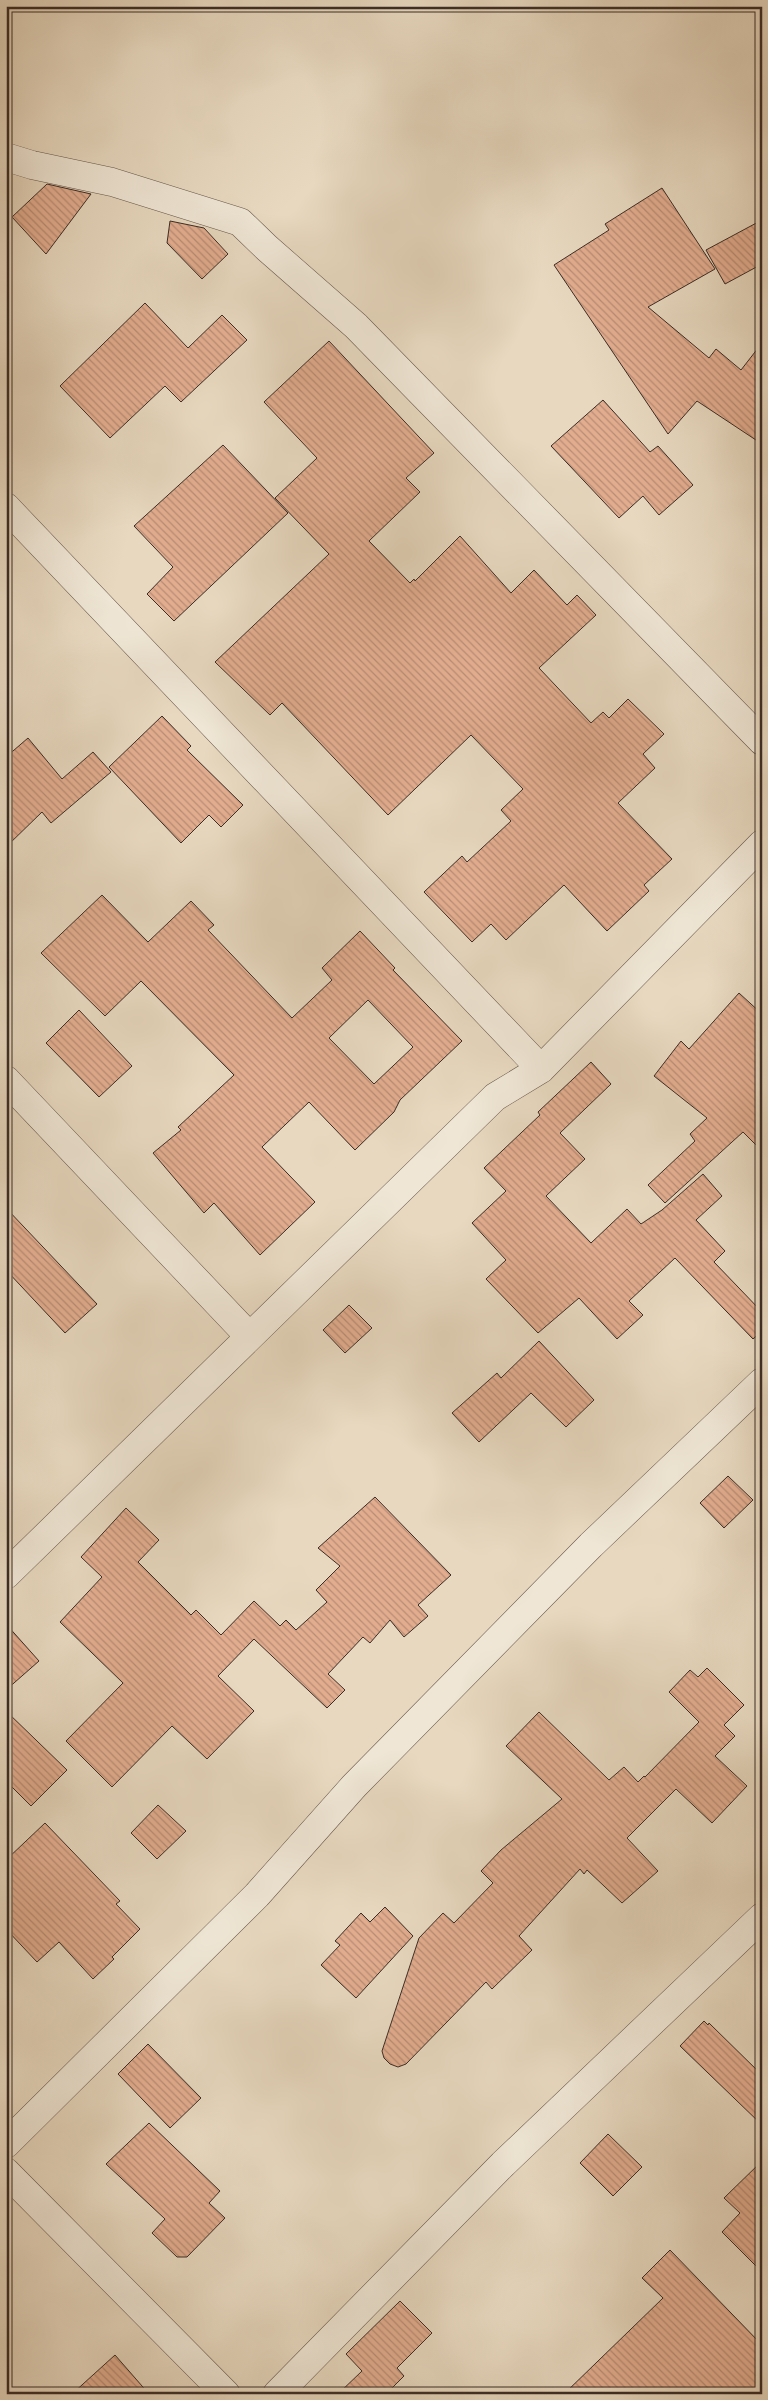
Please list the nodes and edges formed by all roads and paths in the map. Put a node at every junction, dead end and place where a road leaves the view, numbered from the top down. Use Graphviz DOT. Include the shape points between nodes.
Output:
graph roads {
  1 [pos="6,157"];
  2 [pos="6,507"];
  3 [pos="762,741"];
  4 [pos="762,844"];
  5 [pos="541,1069"];
  6 [pos="6,1080"];
  7 [pos="249,1336"];
  8 [pos="762,1382"];
  9 [pos="6,1575"];
  10 [pos="762,1917"];
  11 [pos="6,2144"];
  12 [pos="6,2172"];
  13 [pos="226,2394"];
  14 [pos="277,2394"];
  1 -- 3 [label="street" via="112,182 240,222 356,326"];
  2 -- 5 [label="street"];
  4 -- 5 [label="street"];
  5 -- 7 [label="street" via="495,1097"];
  6 -- 7 [label="street"];
  7 -- 9 [label="street"];
  8 -- 11 [label="street" via="591,1545 354,1786 257,1895"];
  10 -- 14 [label="street" via="503,2164"];
  12 -- 13 [label="street"];
}
